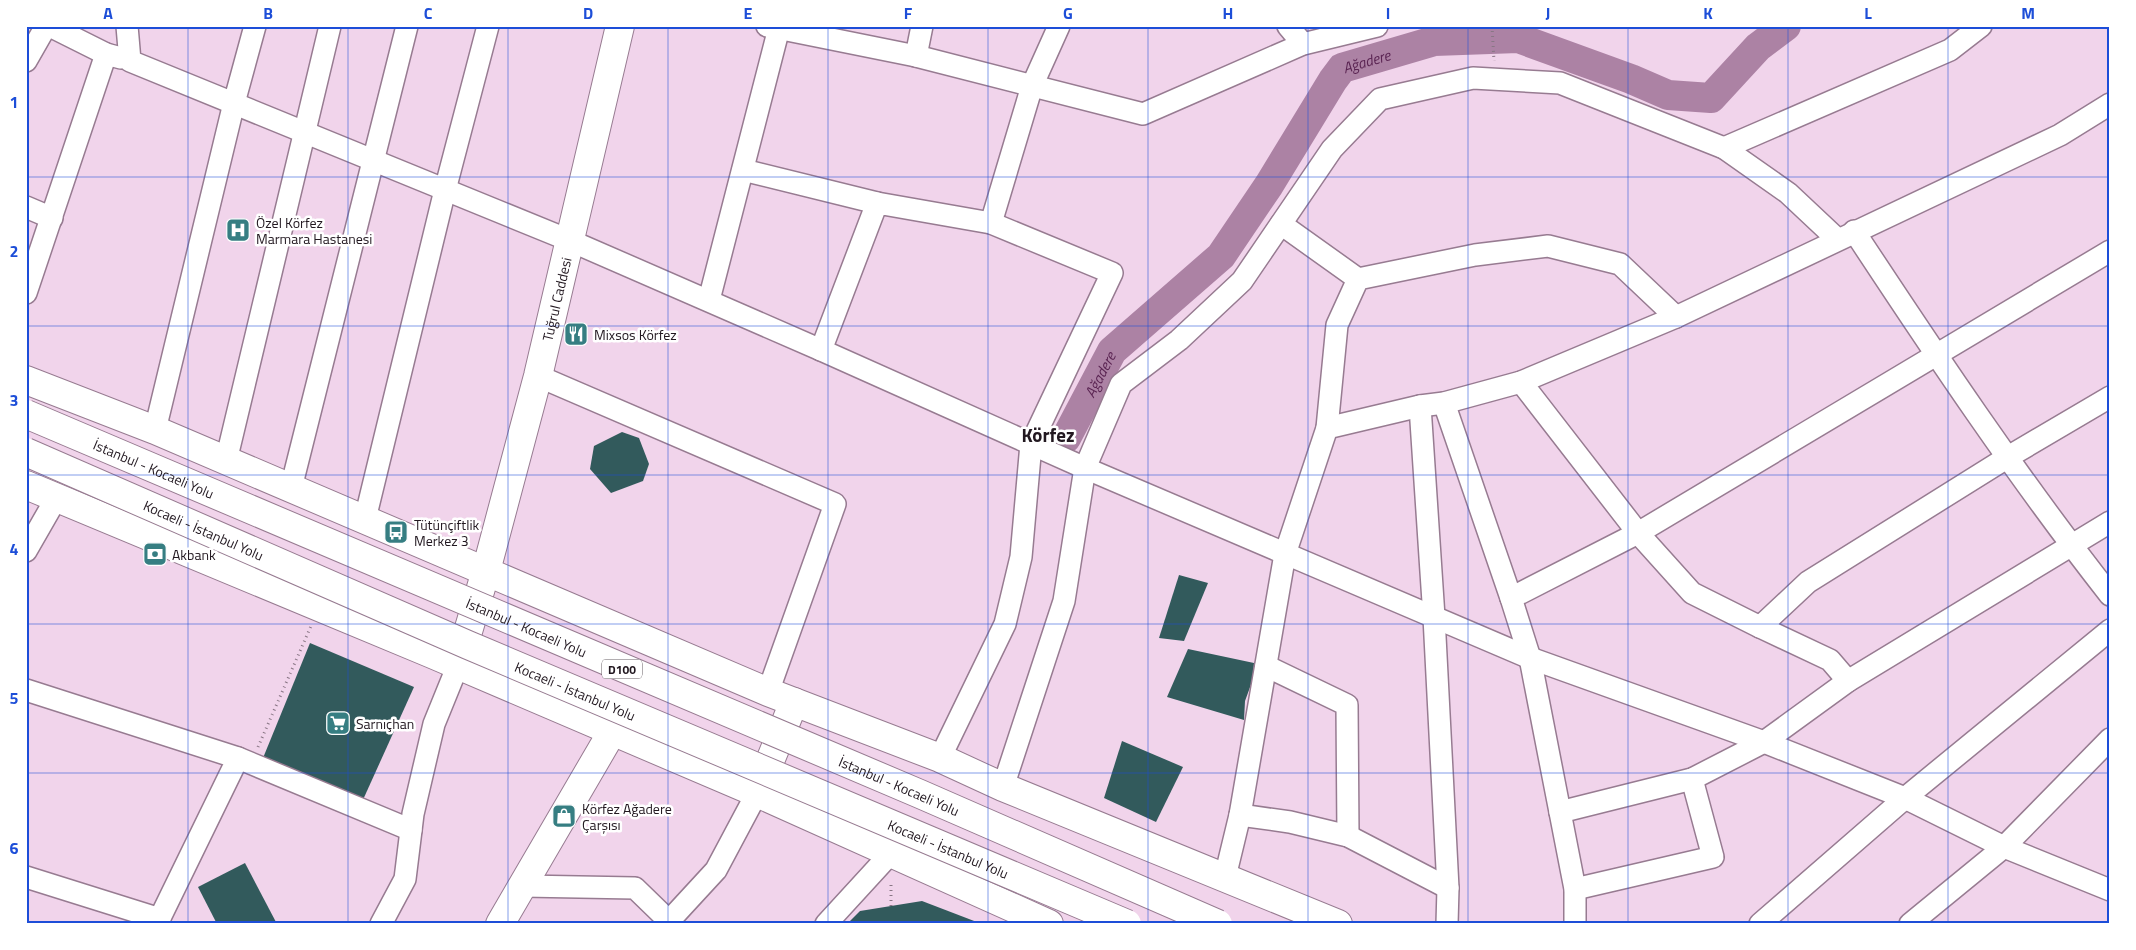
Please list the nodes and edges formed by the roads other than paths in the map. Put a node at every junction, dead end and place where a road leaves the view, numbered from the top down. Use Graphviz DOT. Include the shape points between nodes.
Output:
graph roads {
  1 [pos="46,26"];
  2 [pos="50,26"];
  3 [pos="127,26"];
  4 [pos="255,26"];
  5 [pos="330,26"];
  6 [pos="407,26"];
  7 [pos="488,26"];
  8 [pos="620,26"];
  9 [pos="922,26"];
  10 [pos="1059,26"];
  11 [pos="1288,26"];
  12 [pos="1377,26"];
  13 [pos="1981,26"];
  14 [pos="773,27"];
  15 [pos="1303,44"];
  16 [pos="106,54"];
  17 [pos="916,56"];
  18 [pos="26,60"];
  19 [pos="130,61"];
  20 [pos="1032,86"];
  21 [pos="234,103"];
  22 [pos="2110,104"];
  23 [pos="305,132"];
  24 [pos="1724,148"];
  25 [pos="374,160"];
  26 [pos="743,170"];
  27 [pos="445,190"];
  28 [pos="877,203"];
  29 [pos="26,207"];
  30 [pos="52,218"];
  31 [pos="991,223"];
  32 [pos="1281,224"];
  33 [pos="1846,235"];
  34 [pos="571,241"];
  35 [pos="2110,251"];
  36 [pos="1358,279"];
  37 [pos="26,293"];
  38 [pos="709,300"];
  39 [pos="1676,317"];
  40 [pos="821,350"];
  41 [pos="1936,356"];
  42 [pos="538,376"];
  43 [pos="26,380"];
  44 [pos="1521,382"];
  45 [pos="2110,397"];
  46 [pos="1444,403"];
  47 [pos="1420,406"];
  48 [pos="26,414"];
  49 [pos="1327,428"];
  50 [pos="155,430"];
  51 [pos="1031,444"];
  52 [pos="26,452"];
  53 [pos="2008,457"];
  54 [pos="226,461"];
  55 [pos="1085,468"];
  56 [pos="26,485"];
  57 [pos="291,488"];
  58 [pos="57,497"];
  59 [pos="365,519"];
  60 [pos="2110,522"];
  61 [pos="1638,533"];
  62 [pos="2071,546"];
  63 [pos="26,551"];
  64 [pos="1285,554"];
  65 [pos="474,566"];
  66 [pos="2110,595"];
  67 [pos="1511,598"];
  68 [pos="1434,618"];
  69 [pos="1760,627"];
  70 [pos="2110,630"];
  71 [pos="432,654"];
  72 [pos="1530,658"];
  73 [pos="458,665"];
  74 [pos="1266,666"];
  75 [pos="1848,681"];
  76 [pos="26,690"];
  77 [pos="768,692"];
  78 [pos="794,702"];
  79 [pos="612,732"];
  80 [pos="2110,739"];
  81 [pos="1764,742"];
  82 [pos="940,758"];
  83 [pos="245,760"];
  84 [pos="1692,779"];
  85 [pos="1003,787"];
  86 [pos="757,793"];
  87 [pos="1905,798"];
  88 [pos="1560,812"];
  89 [pos="1240,815"];
  90 [pos="411,830"];
  91 [pos="1348,836"];
  92 [pos="2004,847"];
  93 [pos="892,852"];
  94 [pos="26,877"];
  95 [pos="1225,877"];
  96 [pos="523,886"];
  97 [pos="1448,888"];
  98 [pos="1575,890"];
  99 [pos="2110,890"];
  100 [pos="1017,918"];
  101 [pos="158,921"];
  102 [pos="669,922"];
  103 [pos="380,924"];
  104 [pos="500,924"];
  105 [pos="826,924"];
  106 [pos="1049,924"];
  107 [pos="1127,924"];
  108 [pos="1218,924"];
  109 [pos="1338,924"];
  110 [pos="1447,924"];
  111 [pos="1575,924"];
  112 [pos="1760,924"];
  113 [pos="1910,924"];
  1 -- 18 [label="street"];
  2 -- 16 [label="street"];
  3 -- 19 [label="street"];
  4 -- 21 [label="street"];
  5 -- 23 [label="street"];
  6 -- 25 [label="street"];
  7 -- 27 [label="street"];
  8 -- 34 [label="main road, Tuğrul Caddesi"];
  9 -- 17 [label="street"];
  10 -- 20 [label="street"];
  11 -- 15 [label="street"];
  12 -- 15 [label="street"];
  13 -- 24 [label="street" via="1950,50"];
  14 -- 17 [label="street"];
  14 -- 26 [label="street"];
  15 -- 20 [label="street" via="1143,114"];
  16 -- 19 [label="street"];
  16 -- 30 [label="street"];
  17 -- 20 [label="street"];
  19 -- 21 [label="street"];
  20 -- 31 [label="street"];
  21 -- 23 [label="street"];
  21 -- 50 [label="street"];
  22 -- 33 [label="street" via="2060,134"];
  23 -- 25 [label="street"];
  23 -- 54 [label="street"];
  24 -- 32 [label="street" via="1560,83 1473,78 1380,99 1332,149"];
  24 -- 33 [label="street"];
  25 -- 27 [label="street"];
  25 -- 57 [label="street"];
  26 -- 28 [label="street"];
  26 -- 38 [label="street"];
  27 -- 34 [label="street"];
  27 -- 59 [label="street"];
  28 -- 31 [label="street"];
  28 -- 40 [label="street"];
  29 -- 30 [label="street"];
  30 -- 37 [label="street"];
  31 -- 51 [label="street" via="1112,273"];
  32 -- 36 [label="street"];
  32 -- 55 [label="street" via="1242,281 1179,340 1121,384"];
  33 -- 39 [label="street"];
  33 -- 41 [label="street"];
  34 -- 38 [label="street"];
  34 -- 42 [label="main road, Tuğrul Caddesi"];
  35 -- 41 [label="street"];
  36 -- 39 [label="street" via="1475,255 1548,246 1620,264"];
  36 -- 49 [label="street" via="1336,326"];
  38 -- 40 [label="street"];
  39 -- 44 [label="street"];
  40 -- 51 [label="street"];
  41 -- 53 [label="street"];
  41 -- 61 [label="street"];
  42 -- 65 [label="main road, Tuğrul Caddesi"];
  42 -- 77 [label="street" via="836,504"];
  43 -- 50 [label="main road"];
  44 -- 46 [label="street"];
  44 -- 61 [label="street"];
  45 -- 53 [label="street"];
  46 -- 47 [label="street"];
  46 -- 67 [label="street"];
  47 -- 49 [label="street"];
  47 -- 68 [label="street"];
  48 -- 108 [label="main road, İstanbul - Kocaeli Yolu / D100, bridge"];
  49 -- 64 [label="street"];
  50 -- 54 [label="main road"];
  51 -- 55 [label="street"];
  51 -- 82 [label="street" via="1021,557 1005,624"];
  52 -- 107 [label="main road, Kocaeli - İstanbul Yolu, bridge" via="468,645"];
  53 -- 62 [label="street"];
  53 -- 69 [label="street" via="1808,582"];
  54 -- 57 [label="main road"];
  55 -- 64 [label="street"];
  55 -- 85 [label="street" via="1064,601"];
  56 -- 58 [label="main road"];
  57 -- 59 [label="main road"];
  58 -- 63 [label="street"];
  58 -- 71 [label="main road"];
  59 -- 65 [label="main road"];
  60 -- 62 [label="street"];
  61 -- 67 [label="street"];
  61 -- 69 [label="street" via="1692,593"];
  62 -- 66 [label="street"];
  62 -- 75 [label="street"];
  64 -- 68 [label="street"];
  64 -- 74 [label="street"];
  65 -- 71 [label="main road" via="472,586 454,646"];
  65 -- 73 [label="main road, Tuğrul Caddesi"];
  65 -- 77 [label="main road"];
  67 -- 72 [label="street"];
  68 -- 72 [label="street"];
  68 -- 97 [label="street"];
  69 -- 75 [label="street" via="1830,660"];
  70 -- 87 [label="street"];
  71 -- 73 [label="main road"];
  72 -- 81 [label="street"];
  72 -- 88 [label="street"];
  73 -- 79 [label="main road"];
  73 -- 90 [label="street" via="434,724"];
  74 -- 89 [label="street"];
  74 -- 91 [label="street" via="1347,705"];
  75 -- 81 [label="street"];
  76 -- 83 [label="street"];
  77 -- 78 [label="main road"];
  78 -- 82 [label="main road"];
  78 -- 86 [label="main road"];
  79 -- 86 [label="main road"];
  79 -- 96 [label="main road"];
  80 -- 92 [label="street"];
  81 -- 84 [label="street"];
  81 -- 87 [label="street"];
  82 -- 85 [label="main road"];
  83 -- 90 [label="street"];
  83 -- 101 [label="street"];
  84 -- 88 [label="street"];
  84 -- 98 [label="street" via="1714,856"];
  85 -- 95 [label="main road"];
  86 -- 93 [label="main road"];
  86 -- 102 [label="street" via="716,870"];
  87 -- 92 [label="street"];
  87 -- 112 [label="street"];
  88 -- 98 [label="street"];
  89 -- 91 [label="street" via="1290,822"];
  89 -- 95 [label="street"];
  90 -- 103 [label="street" via="405,880"];
  91 -- 97 [label="street"];
  92 -- 99 [label="street"];
  92 -- 113 [label="street"];
  93 -- 100 [label="main road"];
  93 -- 105 [label="street"];
  94 -- 101 [label="street"];
  95 -- 109 [label="main road"];
  96 -- 102 [label="street" via="635,888"];
  96 -- 104 [label="main road"];
  97 -- 110 [label="street"];
  98 -- 111 [label="street"];
  100 -- 106 [label="main road"];
}
